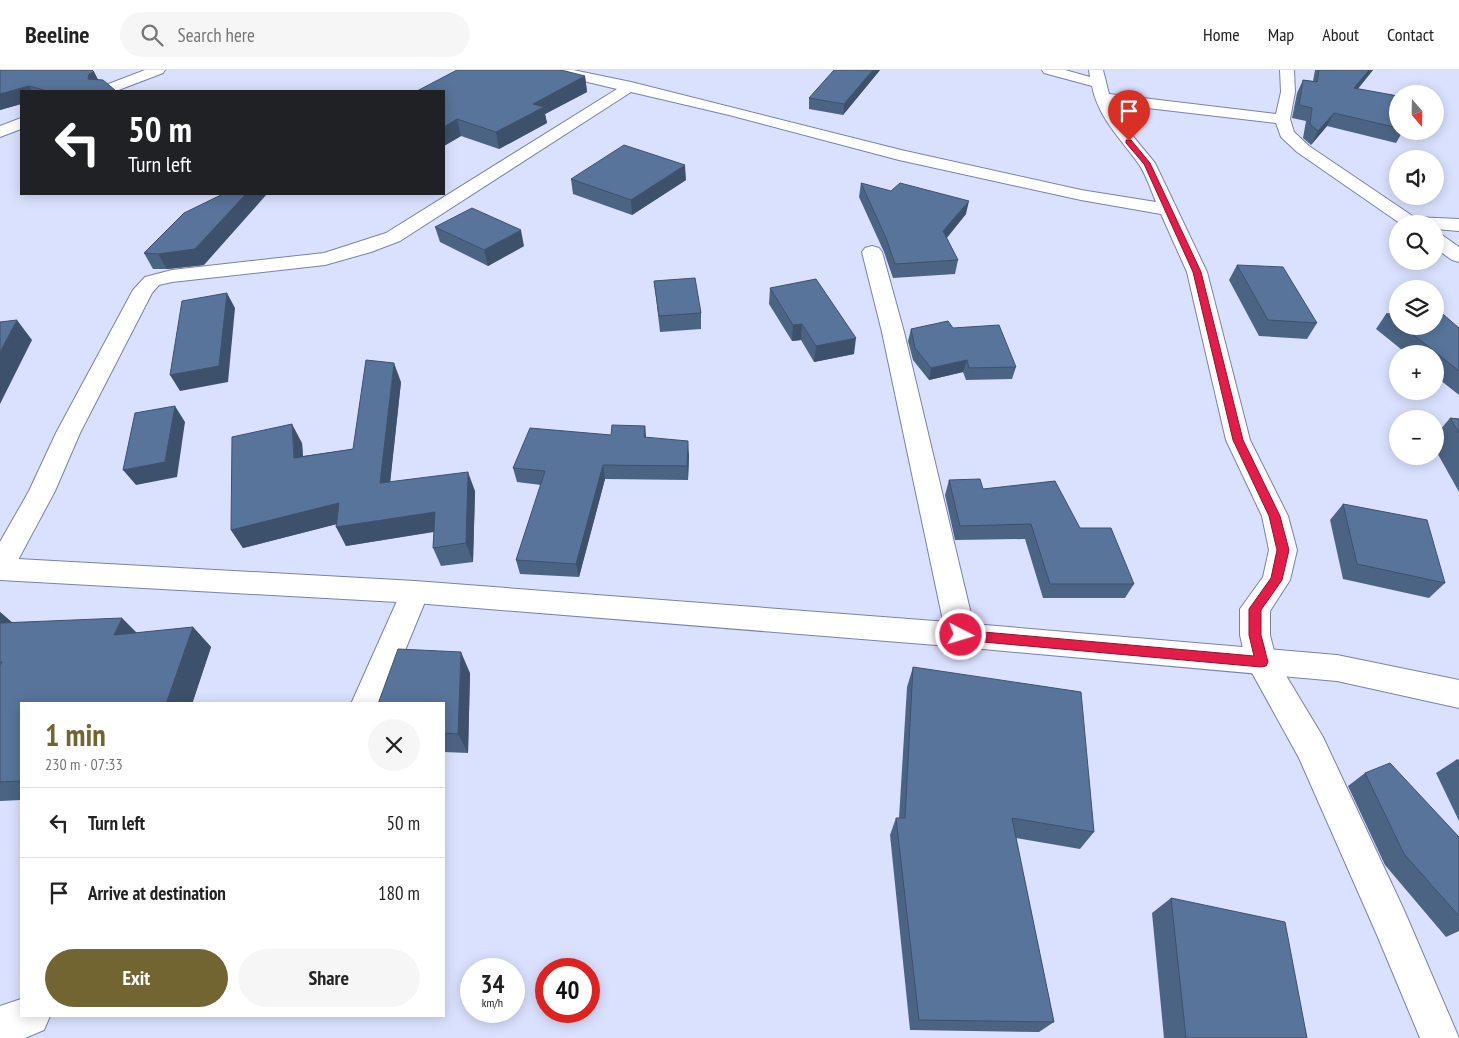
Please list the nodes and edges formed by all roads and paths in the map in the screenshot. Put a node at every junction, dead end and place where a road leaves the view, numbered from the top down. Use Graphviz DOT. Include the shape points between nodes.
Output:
graph roads {
  1 [pos="158,70"];
  2 [pos="555,70"];
  3 [pos="1049,70"];
  4 [pos="1287,70"];
  5 [pos="1099,84"];
  6 [pos="631,86"];
  7 [pos="106,90"];
  8 [pos="1282,120"];
  9 [pos="20,123"];
  10 [pos="0,132"];
  11 [pos="1170,210"];
  12 [pos="1400,215"];
  13 [pos="1444,224"];
  14 [pos="1459,225"];
  15 [pos="1444,245"];
  16 [pos="872,252"];
  17 [pos="1459,256"];
  18 [pos="0,568"];
  19 [pos="415,592"];
  20 [pos="961,635"];
  21 [pos="1261,662"];
  22 [pos="1459,694"];
  23 [pos="368,702"];
  24 [pos="27,1017"];
  25 [pos="0,1026"];
  26 [pos="1440,1038"];
  1 -- 7 [label="street"];
  2 -- 6 [label="street"];
  3 -- 5 [label="street"];
  4 -- 8 [label="street" via="1288,92"];
  5 -- 8 [label="street"];
  5 -- 11 [label="street" via="1120,131 1147,163"];
  6 -- 11 [label="street" via="899,155 1081,195"];
  6 -- 18 [label="street" via="393,237 325,259 152,281 143,290 99,373 42,491"];
  8 -- 12 [label="street" via="1286,134 1304,149"];
  9 -- 10 [label="street"];
  11 -- 21 [label="street" via="1197,272 1238,440 1275,516 1283,550 1276,580 1255,609 1255,635"];
  13 -- 14 [label="street"];
  15 -- 17 [label="street"];
  16 -- 20 [label="street" via="900,361"];
  18 -- 19 [label="street"];
  19 -- 20 [label="street"];
  19 -- 23 [label="street"];
  20 -- 21 [label="street"];
  21 -- 22 [label="street" via="1337,668"];
  21 -- 26 [label="street" via="1311,748"];
  24 -- 25 [label="street"];
}
